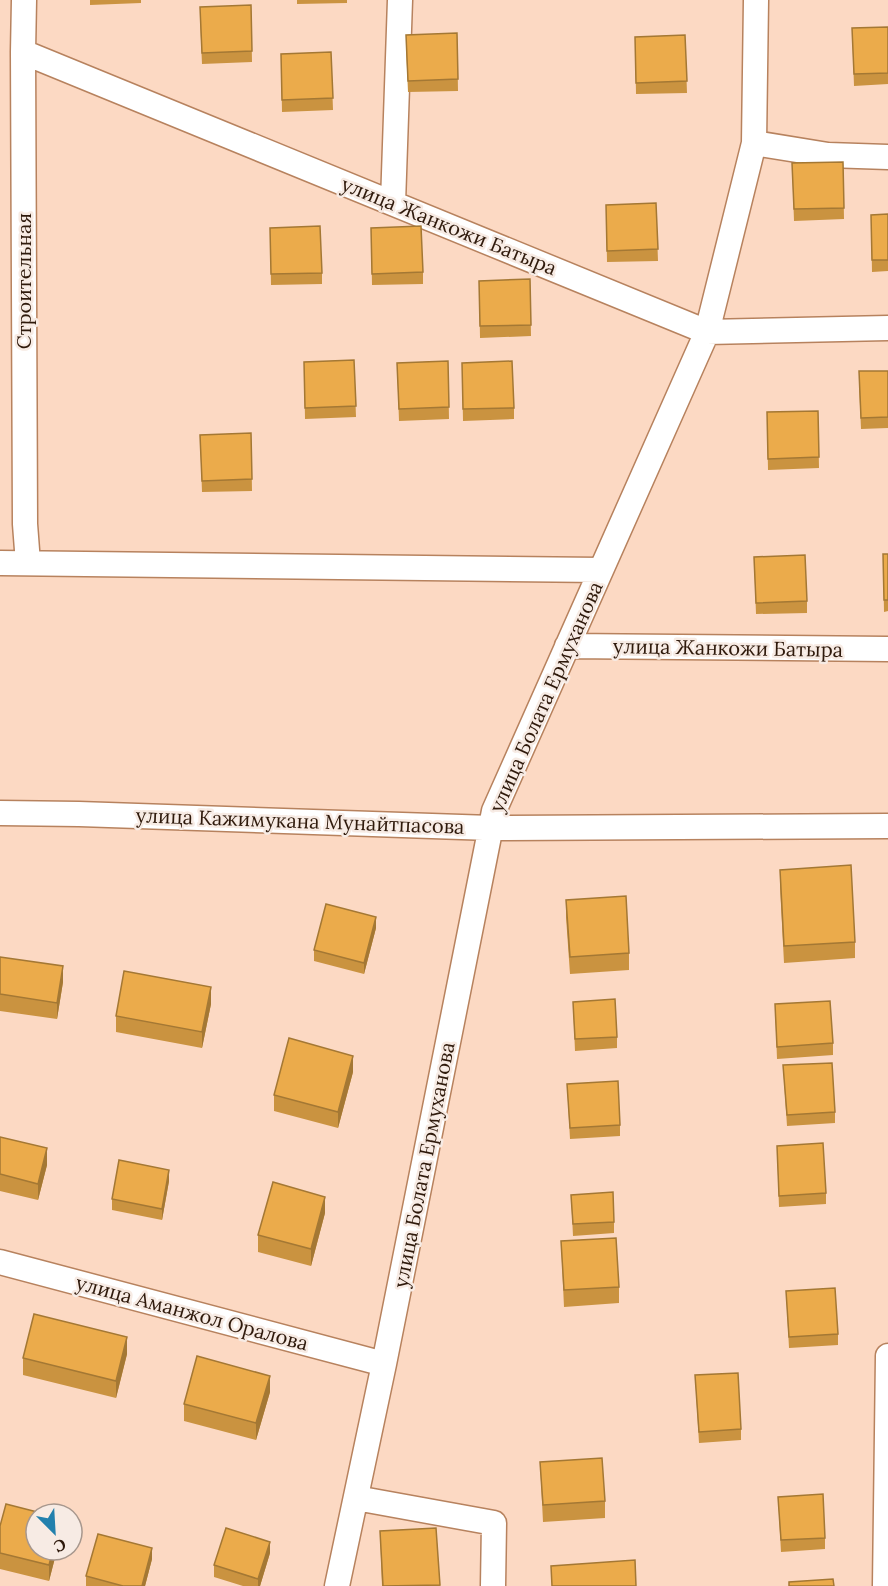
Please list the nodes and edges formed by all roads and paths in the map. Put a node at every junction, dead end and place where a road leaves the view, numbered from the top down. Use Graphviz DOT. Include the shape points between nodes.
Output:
graph roads {
  1 [pos="24,0"];
  2 [pos="400,0"];
  3 [pos="756,0"];
  4 [pos="23,52"];
  5 [pos="754,143"];
  6 [pos="888,157"];
  7 [pos="393,203"];
  8 [pos="888,328"];
  9 [pos="707,332"];
  10 [pos="0,563"];
  11 [pos="28,563"];
  12 [pos="601,570"];
  13 [pos="567,646"];
  14 [pos="888,649"];
  15 [pos="0,813"];
  16 [pos="888,826"];
  17 [pos="491,828"];
  18 [pos="0,1262"];
  19 [pos="888,1356"];
  20 [pos="384,1364"];
  21 [pos="356,1498"];
  22 [pos="337,1586"];
  23 [pos="493,1586"];
  24 [pos="885,1586"];
  1 -- 4 [label="street, Строительная"];
  2 -- 7 [label="street"];
  3 -- 5 [label="street, улица Болата Ермуханова"];
  4 -- 7 [label="street, улица Жанкожи Батыра"];
  4 -- 11 [label="street, Строительная"];
  5 -- 6 [label="street" via="828,155"];
  5 -- 9 [label="street, улица Болата Ермуханова"];
  7 -- 9 [label="street, улица Жанкожи Батыра"];
  8 -- 9 [label="street, улица Жанкожи Батыра"];
  9 -- 12 [label="street, улица Болата Ермуханова"];
  10 -- 11 [label="street"];
  11 -- 12 [label="street"];
  12 -- 13 [label="street, улица Болата Ермуханова"];
  13 -- 14 [label="street, улица Жанкожи Батыра"];
  13 -- 17 [label="street, улица Болата Ермуханова" via="494,811"];
  15 -- 17 [label="street, улица Кажимукана Мунайтпасова"];
  16 -- 17 [label="street, улица Кажимукана Мунайтпасова"];
  17 -- 20 [label="street, улица Болата Ермуханова"];
  18 -- 20 [label="street, улица Аманжол Оралова"];
  19 -- 24 [label="street"];
  20 -- 21 [label="street, улица Болата Ермуханова"];
  21 -- 22 [label="street, улица Болата Ермуханова"];
  21 -- 23 [label="street" via="494,1523"];
}
